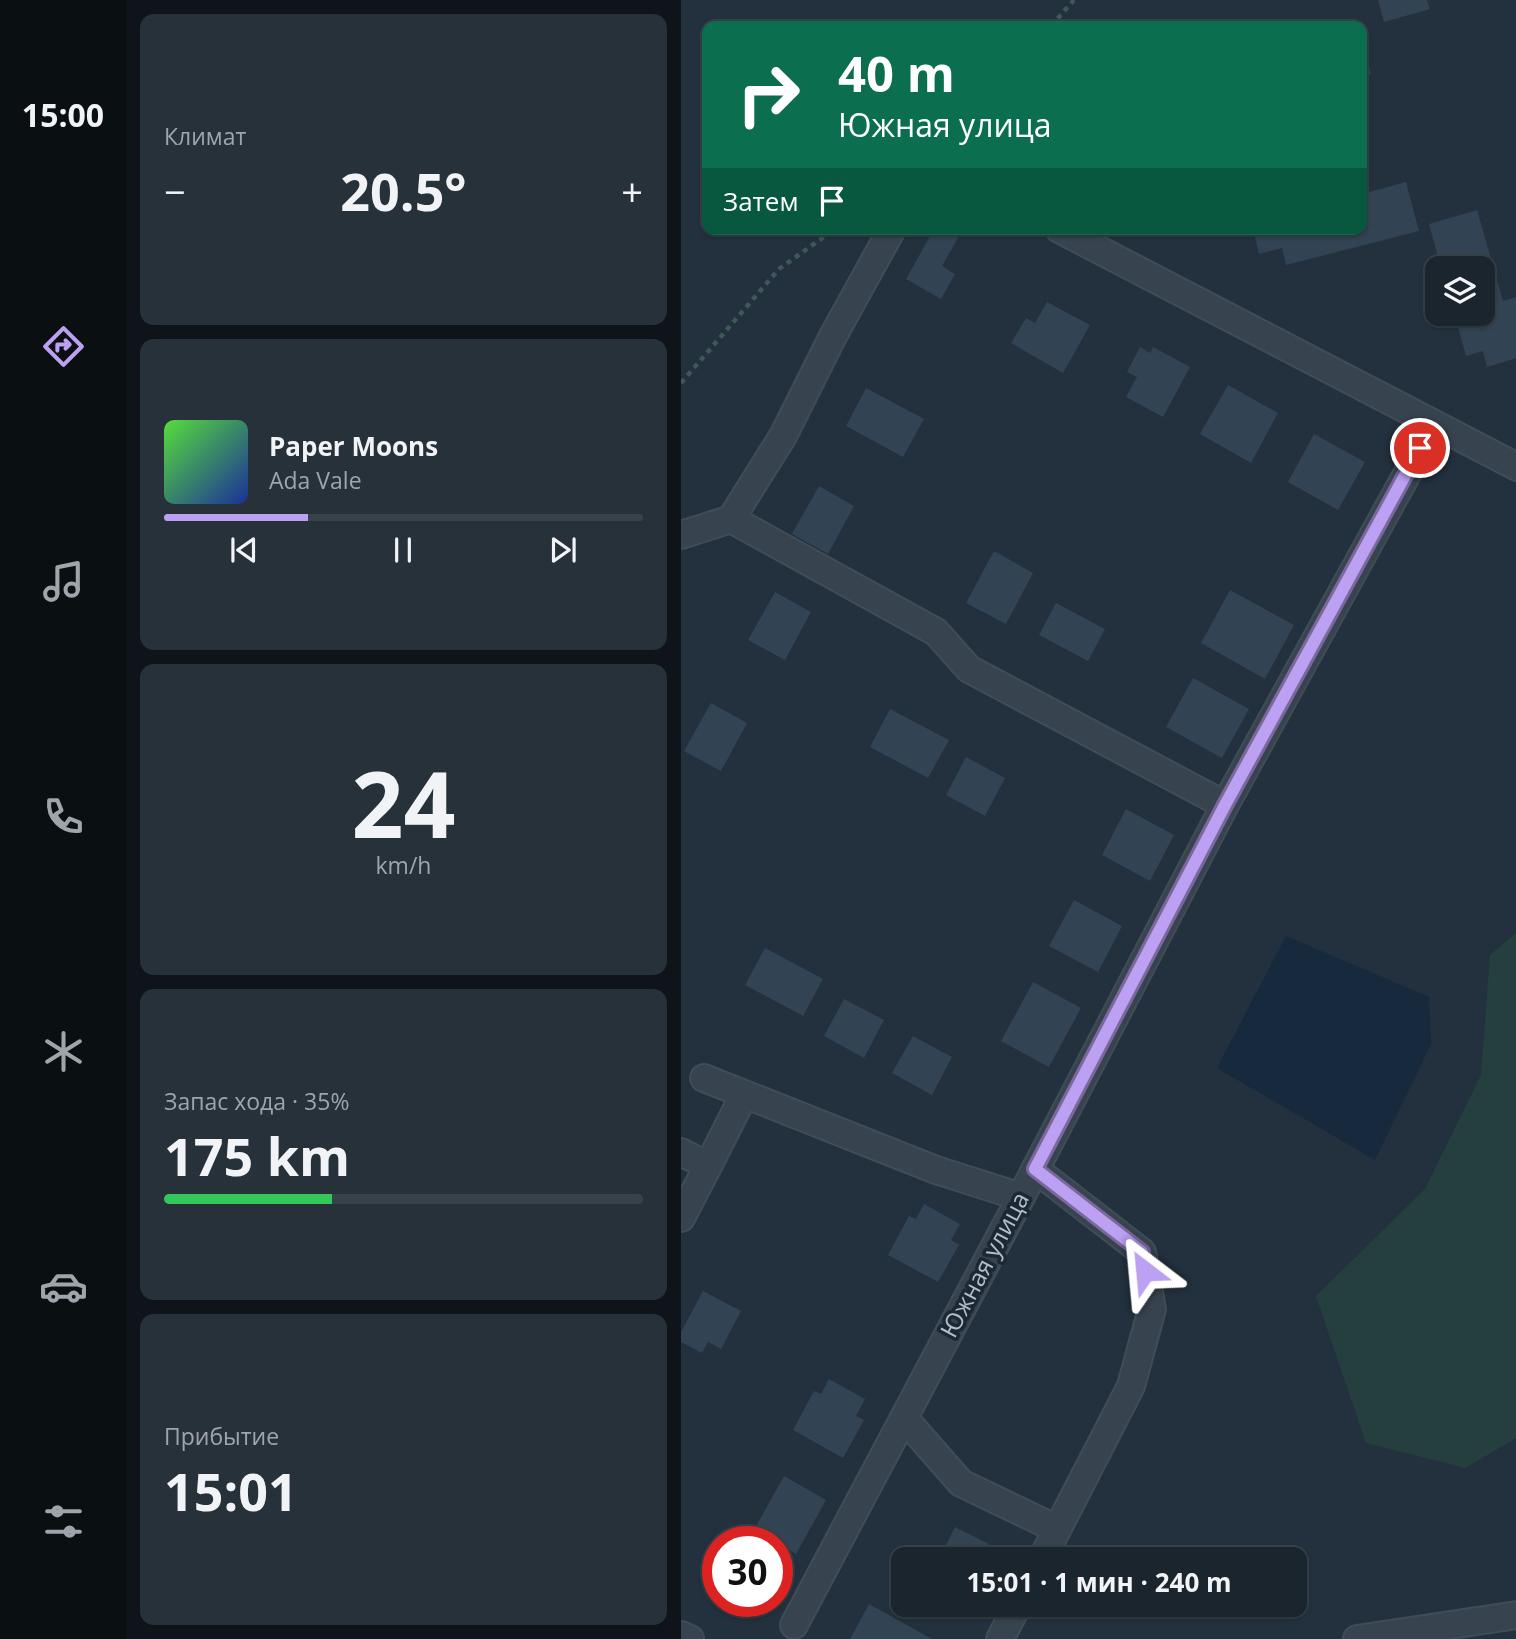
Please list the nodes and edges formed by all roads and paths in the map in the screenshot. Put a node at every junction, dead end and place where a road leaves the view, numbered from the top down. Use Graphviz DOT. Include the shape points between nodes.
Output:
graph roads {
  1 [pos="1074,0"];
  2 [pos="1055,21"];
  3 [pos="826,235"];
  4 [pos="889,235"];
  5 [pos="1070,235"];
  6 [pos="681,383"];
  7 [pos="1433,425"];
  8 [pos="1516,467"];
  9 [pos="731,519"];
  10 [pos="681,535"];
  11 [pos="1225,805"];
  12 [pos="704,1078"];
  13 [pos="744,1095"];
  14 [pos="681,1152"];
  15 [pos="708,1166"];
  16 [pos="1035,1169"];
  17 [pos="1021,1197"];
  18 [pos="681,1218"];
  19 [pos="904,1418"];
  20 [pos="1057,1529"];
  21 [pos="1048,1547"];
  22 [pos="1516,1615"];
  23 [pos="1012,1617"];
  24 [pos="794,1625"];
  25 [pos="681,1634"];
  26 [pos="690,1639"];
  27 [pos="1000,1639"];
  28 [pos="1357,1639"];
  1 -- 2 [label="path"];
  3 -- 6 [label="path" via="778,269"];
  4 -- 9 [label="street" via="783,436"];
  5 -- 7 [label="street"];
  7 -- 8 [label="street"];
  7 -- 11 [label="street, Южная улица"];
  9 -- 10 [label="street"];
  9 -- 11 [label="street" via="936,632 969,669"];
  11 -- 16 [label="street, Южная улица"];
  12 -- 13 [label="street"];
  13 -- 15 [label="street"];
  13 -- 17 [label="street" via="936,1170"];
  14 -- 15 [label="street"];
  15 -- 18 [label="street"];
  16 -- 17 [label="street, Южная улица"];
  16 -- 20 [label="street" via="1142,1252 1152,1309 1131,1386"];
  17 -- 19 [label="street, Южная улица"];
  19 -- 20 [label="street" via="961,1483"];
  19 -- 24 [label="street, Южная улица"];
  20 -- 21 [label="street"];
  22 -- 28 [label="street"];
  23 -- 27 [label="street"];
  25 -- 26 [label="street"];
}
